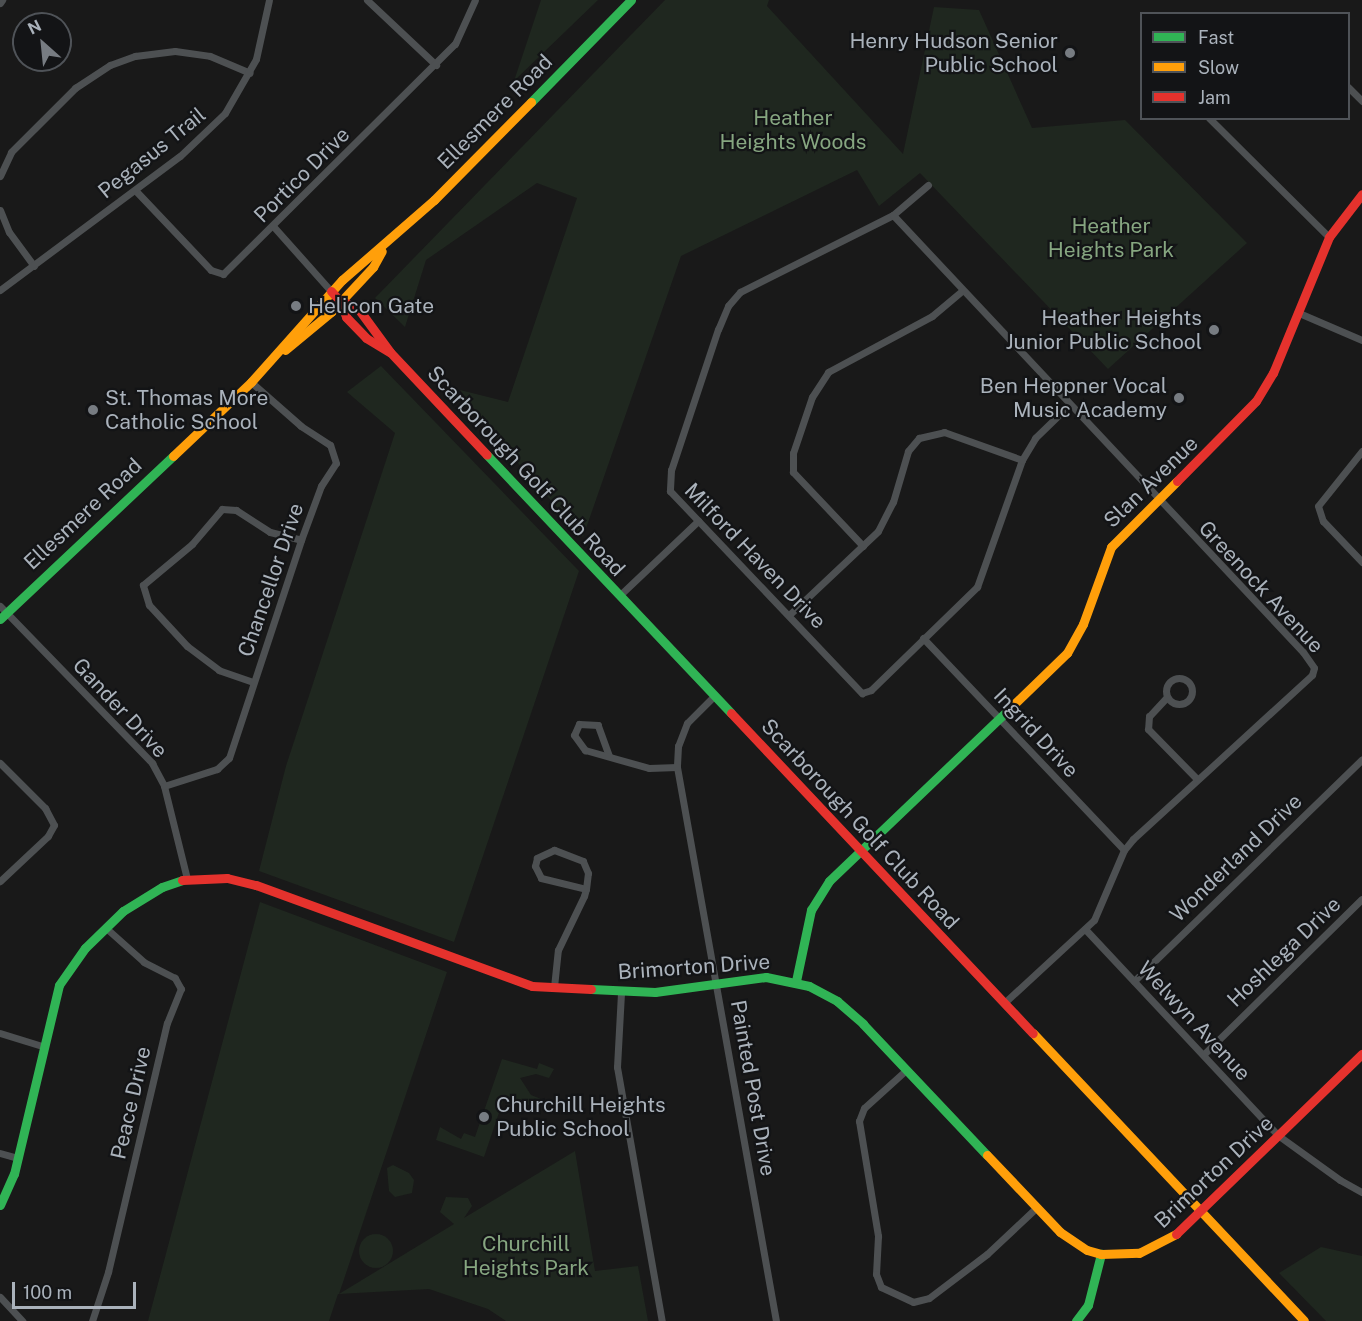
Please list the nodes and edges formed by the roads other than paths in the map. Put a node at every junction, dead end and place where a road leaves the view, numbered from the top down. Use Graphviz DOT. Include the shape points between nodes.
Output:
graph roads {
  1 [pos="269,0"];
  2 [pos="367,0"];
  3 [pos="475,0"];
  4 [pos="631,0"];
  5 [pos="436,65"];
  6 [pos="250,73"];
  7 [pos="1350,89"];
  8 [pos="1362,101"];
  9 [pos="1211,120"];
  10 [pos="0,176"];
  11 [pos="928,185"];
  12 [pos="135,190"];
  13 [pos="1362,194"];
  14 [pos="0,210"];
  15 [pos="893,215"];
  16 [pos="273,226"];
  17 [pos="1329,237"];
  18 [pos="383,248"];
  19 [pos="34,266"];
  20 [pos="0,290"];
  21 [pos="331,291"];
  22 [pos="962,291"];
  23 [pos="340,301"];
  24 [pos="1299,313"];
  25 [pos="1362,340"];
  26 [pos="390,352"];
  27 [pos="269,362"];
  28 [pos="251,382"];
  29 [pos="1069,405"];
  30 [pos="1362,451"];
  31 [pos="1022,460"];
  32 [pos="1157,499"];
  33 [pos="698,521"];
  34 [pos="301,540"];
  35 [pos="862,546"];
  36 [pos="1362,562"];
  37 [pos="620,596"];
  38 [pos="2,612"];
  39 [pos="789,615"];
  40 [pos="923,638"];
  41 [pos="254,682"];
  42 [pos="714,696"];
  43 [pos="1167,697"];
  44 [pos="999,718"];
  45 [pos="609,756"];
  46 [pos="1362,759"];
  47 [pos="0,763"];
  48 [pos="677,767"];
  49 [pos="1197,779"];
  50 [pos="164,786"];
  51 [pos="1124,850"];
  52 [pos="861,851"];
  53 [pos="187,879"];
  54 [pos="0,881"];
  55 [pos="586,889"];
  56 [pos="1362,899"];
  57 [pos="106,928"];
  58 [pos="1085,929"];
  59 [pos="796,981"];
  60 [pos="1134,981"];
  61 [pos="718,983"];
  62 [pos="554,987"];
  63 [pos="621,993"];
  64 [pos="1004,1003"];
  65 [pos="0,1033"];
  66 [pos="42,1046"];
  67 [pos="1204,1054"];
  68 [pos="1362,1054"];
  69 [pos="905,1071"];
  70 [pos="1279,1136"];
  71 [pos="0,1154"];
  72 [pos="18,1158"];
  73 [pos="1362,1192"];
  74 [pos="0,1205"];
  75 [pos="1036,1208"];
  76 [pos="1201,1214"];
  77 [pos="1101,1254"];
  78 [pos="0,1297"];
  79 [pos="22,1321"];
  80 [pos="92,1321"];
  81 [pos="662,1321"];
  82 [pos="776,1321"];
  83 [pos="1076,1321"];
  84 [pos="1304,1321"];
  1 -- 6 [label="street, Pegasus Trail" via="262,41"];
  2 -- 5 [label="street"];
  3 -- 5 [label="street, Portico Drive" via="460,38"];
  4 -- 18 [label="street, Ellesmere Road"];
  5 -- 16 [label="street, Portico Drive"];
  6 -- 10 [label="street" via="210,56 175,51 135,56 110,65 89,76 11,152"];
  6 -- 12 [label="street, Pegasus Trail" via="225,113 202,137"];
  7 -- 8 [label="street"];
  9 -- 17 [label="street"];
  11 -- 15 [label="street, Milford Haven Drive"];
  12 -- 16 [label="street, Portico Drive" via="218,275 234,267"];
  12 -- 19 [label="street, Pegasus Trail"];
  13 -- 17 [label="street, Slan Avenue"];
  14 -- 19 [label="street" via="9,232"];
  15 -- 22 [label="street, Greenock Avenue"];
  15 -- 33 [label="street, Milford Haven Drive" via="755,282 728,306 668,479 670,491"];
  16 -- 21 [label="street"];
  17 -- 24 [label="street, Slan Avenue"];
  18 -- 21 [label="street, Ellesmere Road"];
  18 -- 23 [label="street, Ellesmere Road" via="373,267"];
  19 -- 20 [label="street, Pegasus Trail"];
  21 -- 23 [label="street, Scarborough Golf Club Road"];
  21 -- 27 [label="street, Ellesmere Road"];
  22 -- 29 [label="street, Greenock Avenue"];
  22 -- 35 [label="street" via="932,316 828,372 812,397 793,453 793,472"];
  23 -- 26 [label="street, Scarborough Golf Club Road" via="352,324"];
  23 -- 26 [label="street, Scarborough Golf Club Road" via="357,307"];
  23 -- 27 [label="street, Ellesmere Road"];
  24 -- 25 [label="street"];
  24 -- 32 [label="street, Slan Avenue" via="1256,401"];
  26 -- 37 [label="street, Scarborough Golf Club Road"];
  27 -- 28 [label="street, Ellesmere Road"];
  28 -- 34 [label="street, Chancellor Drive" via="334,450 336,463 321,486"];
  28 -- 38 [label="street, Ellesmere Road"];
  29 -- 31 [label="street, Milford Haven Drive" via="1035,438"];
  29 -- 32 [label="street, Greenock Avenue"];
  30 -- 36 [label="street" via="1318,506 1323,522"];
  31 -- 35 [label="street" via="944,432 919,438 908,451 887,515"];
  31 -- 40 [label="street, Milford Haven Drive" via="977,587"];
  32 -- 44 [label="street, Slan Avenue" via="1111,547 1071,648"];
  32 -- 49 [label="street, Greenock Avenue" via="1314,668 1312,675"];
  33 -- 37 [label="street"];
  33 -- 39 [label="street, Milford Haven Drive"];
  34 -- 41 [label="street, Chancellor Drive"];
  34 -- 41 [label="street" via="270,532 236,510 222,509 192,544 144,585 149,605 187,646 219,670"];
  35 -- 39 [label="street"];
  37 -- 42 [label="street, Scarborough Golf Club Road"];
  38 -- 50 [label="street, Gander Drive" via="148,758"];
  39 -- 40 [label="street, Milford Haven Drive" via="862,693 871,690"];
  40 -- 44 [label="street, Ingrid Drive"];
  41 -- 50 [label="street, Chancellor Drive" via="229,758 217,769"];
  42 -- 48 [label="street, Painted Post Drive" via="687,723 678,746"];
  42 -- 52 [label="street, Scarborough Golf Club Road"];
  43 -- 43 [label="street" via="1174,703 1187,702 1192,695 1191,684 1184,678 1174,678 1167,685"];
  43 -- 49 [label="street" via="1149,716 1148,729"];
  44 -- 51 [label="street, Ingrid Drive"];
  44 -- 52 [label="street, Slan Avenue"];
  45 -- 45 [label="street" via="598,725 579,724 574,735 577,745"];
  45 -- 48 [label="street" via="649,768"];
  46 -- 60 [label="street, Wonderland Drive"];
  47 -- 54 [label="street" via="45,808 54,825 48,836"];
  48 -- 61 [label="street, Painted Post Drive"];
  49 -- 51 [label="street, Greenock Avenue"];
  50 -- 53 [label="street, Gander Drive"];
  51 -- 58 [label="street, Greenock Avenue" via="1105,902"];
  52 -- 59 [label="street, Slan Avenue" via="829,881 815,902"];
  52 -- 64 [label="street, Scarborough Golf Club Road"];
  53 -- 57 [label="street, Brimorton Drive" via="143,897"];
  53 -- 62 [label="street, Brimorton Drive" via="227,878 256,885 513,980"];
  55 -- 55 [label="street" via="587,868 580,859 554,850 537,858 535,866 541,878"];
  55 -- 62 [label="street" via="558,950"];
  56 -- 67 [label="street, Hoshlega Drive"];
  57 -- 66 [label="street, Brimorton Drive" via="85,948 59,985"];
  57 -- 80 [label="street, Peace Drive" via="144,962 175,978 181,989 167,1023 108,1272"];
  58 -- 60 [label="street, Welwyn Avenue"];
  58 -- 64 [label="street, Greenock Avenue"];
  59 -- 61 [label="street, Brimorton Drive" via="746,977"];
  59 -- 69 [label="street, Brimorton Drive" via="844,1007"];
  60 -- 67 [label="street, Welwyn Avenue"];
  61 -- 63 [label="street, Brimorton Drive"];
  61 -- 82 [label="street, Painted Post Drive"];
  62 -- 63 [label="street, Brimorton Drive"];
  63 -- 81 [label="street" via="618,1067"];
  64 -- 76 [label="street, Scarborough Golf Club Road"];
  65 -- 66 [label="street"];
  66 -- 72 [label="street, Brimorton Drive"];
  67 -- 70 [label="street, Welwyn Avenue"];
  68 -- 70 [label="street, Brimorton Drive"];
  69 -- 75 [label="street, Brimorton Drive"];
  69 -- 75 [label="street" via="864,1108 859,1121 876,1225 876,1274 881,1287 913,1302 930,1298 987,1254"];
  70 -- 73 [label="street, Welwyn Avenue"];
  70 -- 76 [label="street, Brimorton Drive"];
  71 -- 72 [label="street"];
  72 -- 74 [label="street, Brimorton Drive"];
  75 -- 77 [label="street, Brimorton Drive" via="1074,1242"];
  76 -- 77 [label="street, Brimorton Drive" via="1149,1250"];
  76 -- 84 [label="street, Scarborough Golf Club Road"];
  77 -- 83 [label="street" via="1088,1305"];
  78 -- 79 [label="street"];
}
